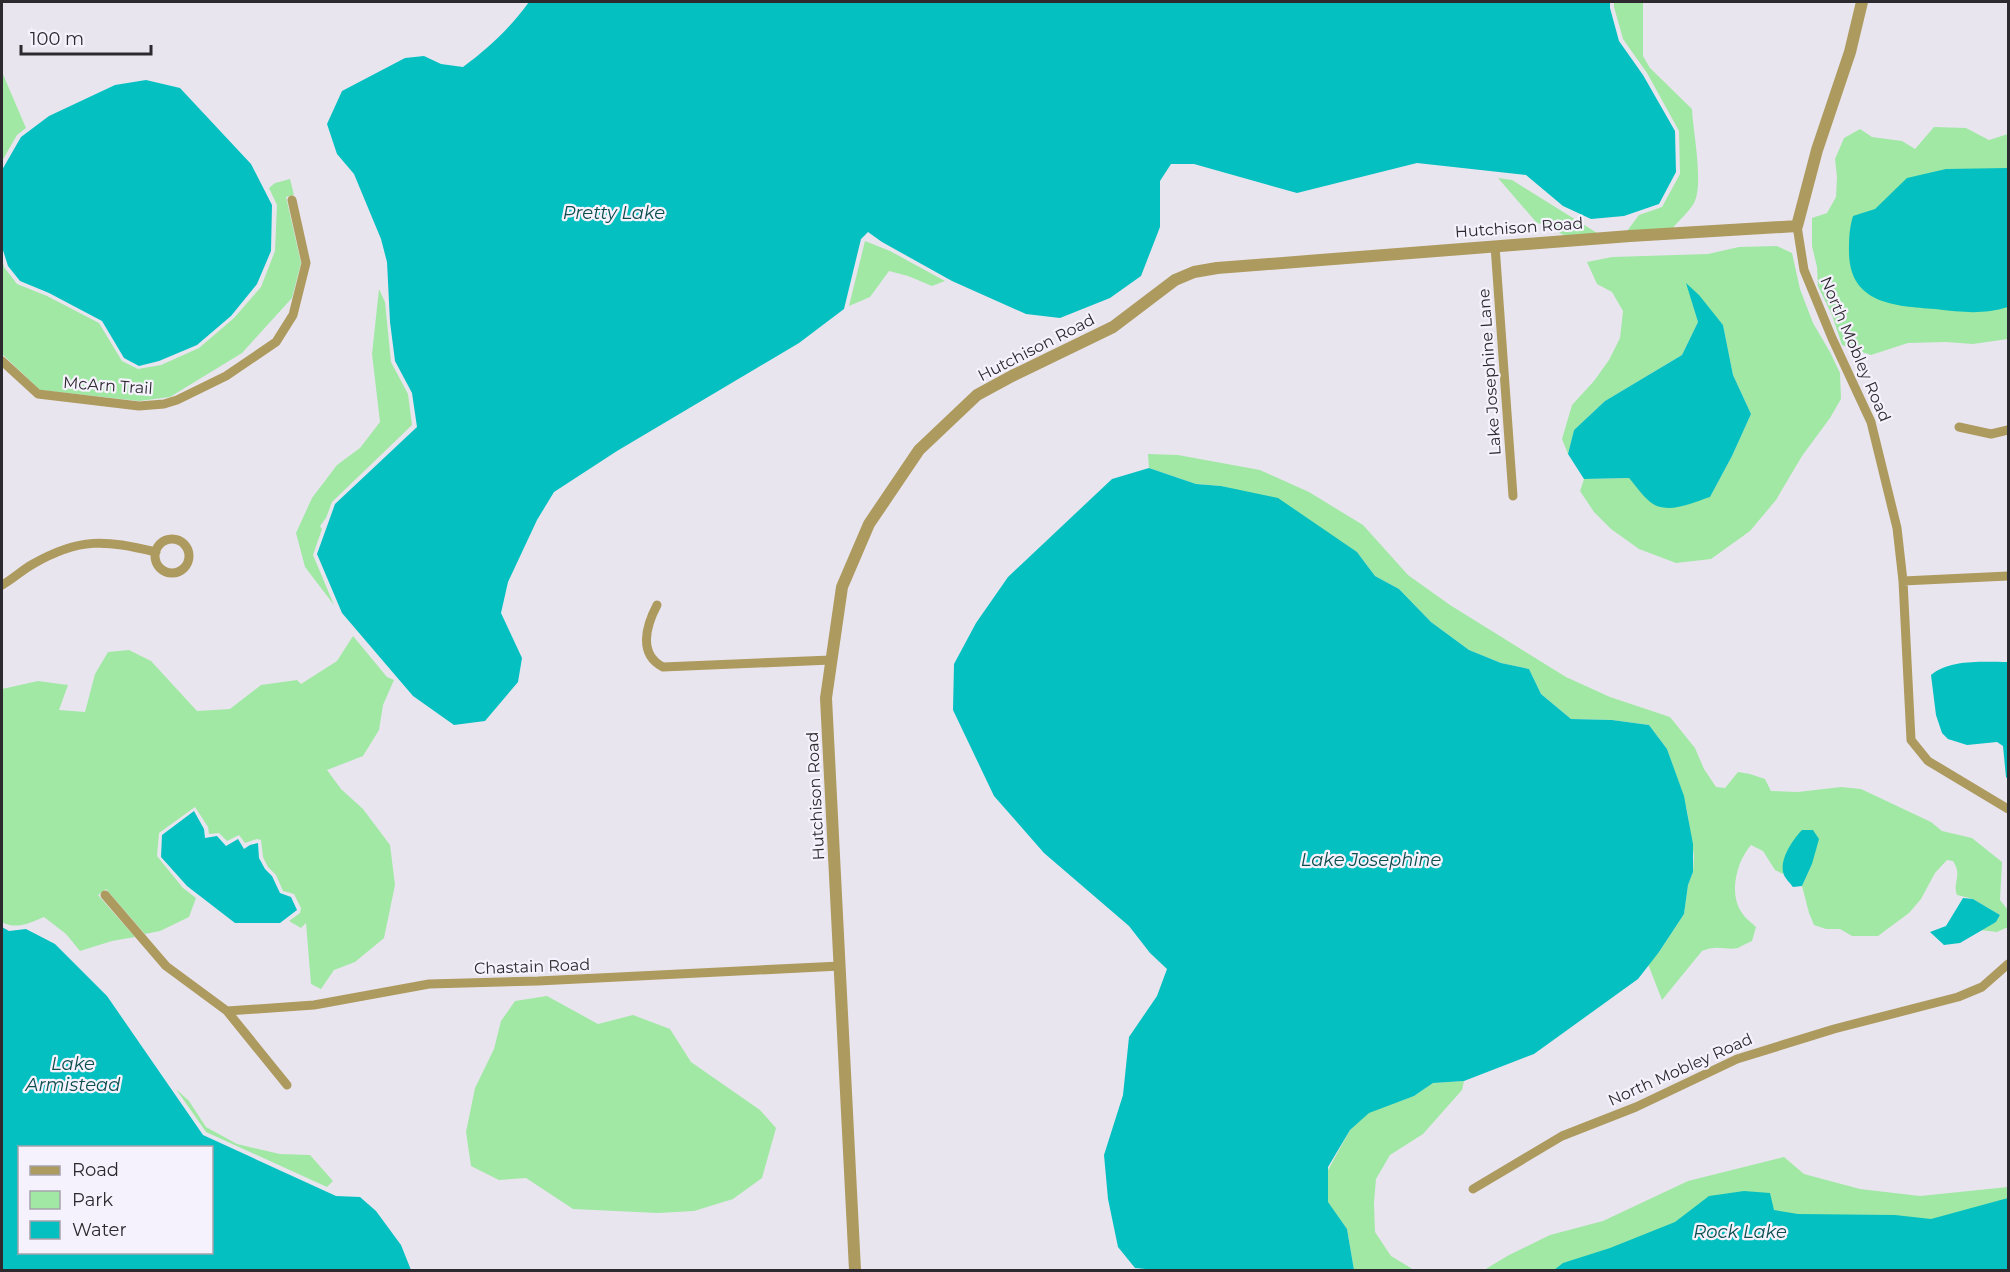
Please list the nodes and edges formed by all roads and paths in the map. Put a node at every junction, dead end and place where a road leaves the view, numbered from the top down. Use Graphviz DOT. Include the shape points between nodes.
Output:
graph roads {
  1 [pos="1862,2"];
  2 [pos="292,200"];
  3 [pos="1797,226"];
  4 [pos="1495,246"];
  5 [pos="2,361"];
  6 [pos="1959,427"];
  7 [pos="2008,430"];
  8 [pos="1513,496"];
  9 [pos="156,552"];
  10 [pos="2008,576"];
  11 [pos="1903,581"];
  12 [pos="2,585"];
  13 [pos="657,605"];
  14 [pos="831,660"];
  15 [pos="2008,809"];
  16 [pos="105,895"];
  17 [pos="2008,964"];
  18 [pos="840,966"];
  19 [pos="227,1011"];
  20 [pos="287,1084"];
  21 [pos="1473,1189"];
  22 [pos="855,1270"];
  1 -- 3 [label="street, North Mobley Road"];
  2 -- 5 [label="street, McArn Trail" via="306,262 293,315 276,342 226,376 177,400 139,406 38,394"];
  3 -- 4 [label="street, Hutchison Road"];
  3 -- 11 [label="street, North Mobley Road" via="1804,270 1871,422 1898,528"];
  4 -- 8 [label="street, Lake Josephine Lane"];
  4 -- 14 [label="street, Hutchison Road" via="1194,272 1175,280 1113,327 977,395 919,450 869,524 842,587"];
  6 -- 7 [label="street" via="1991,434"];
  9 -- 12 [label="street" via="105,542 74,545 32,564"];
  10 -- 11 [label="street"];
  11 -- 15 [label="street, North Mobley Road" via="1911,740 1928,761"];
  13 -- 14 [label="street" via="647,635 647,651 663,668"];
  14 -- 18 [label="street, Hutchison Road" via="826,698"];
  16 -- 19 [label="street" via="166,966"];
  17 -- 21 [label="street, North Mobley Road" via="1982,987 1958,997 1737,1059 1636,1107 1562,1136"];
  18 -- 19 [label="street, Chastain Road" via="429,984 314,1005"];
  18 -- 22 [label="street, Hutchison Road"];
  19 -- 20 [label="street"];
}
